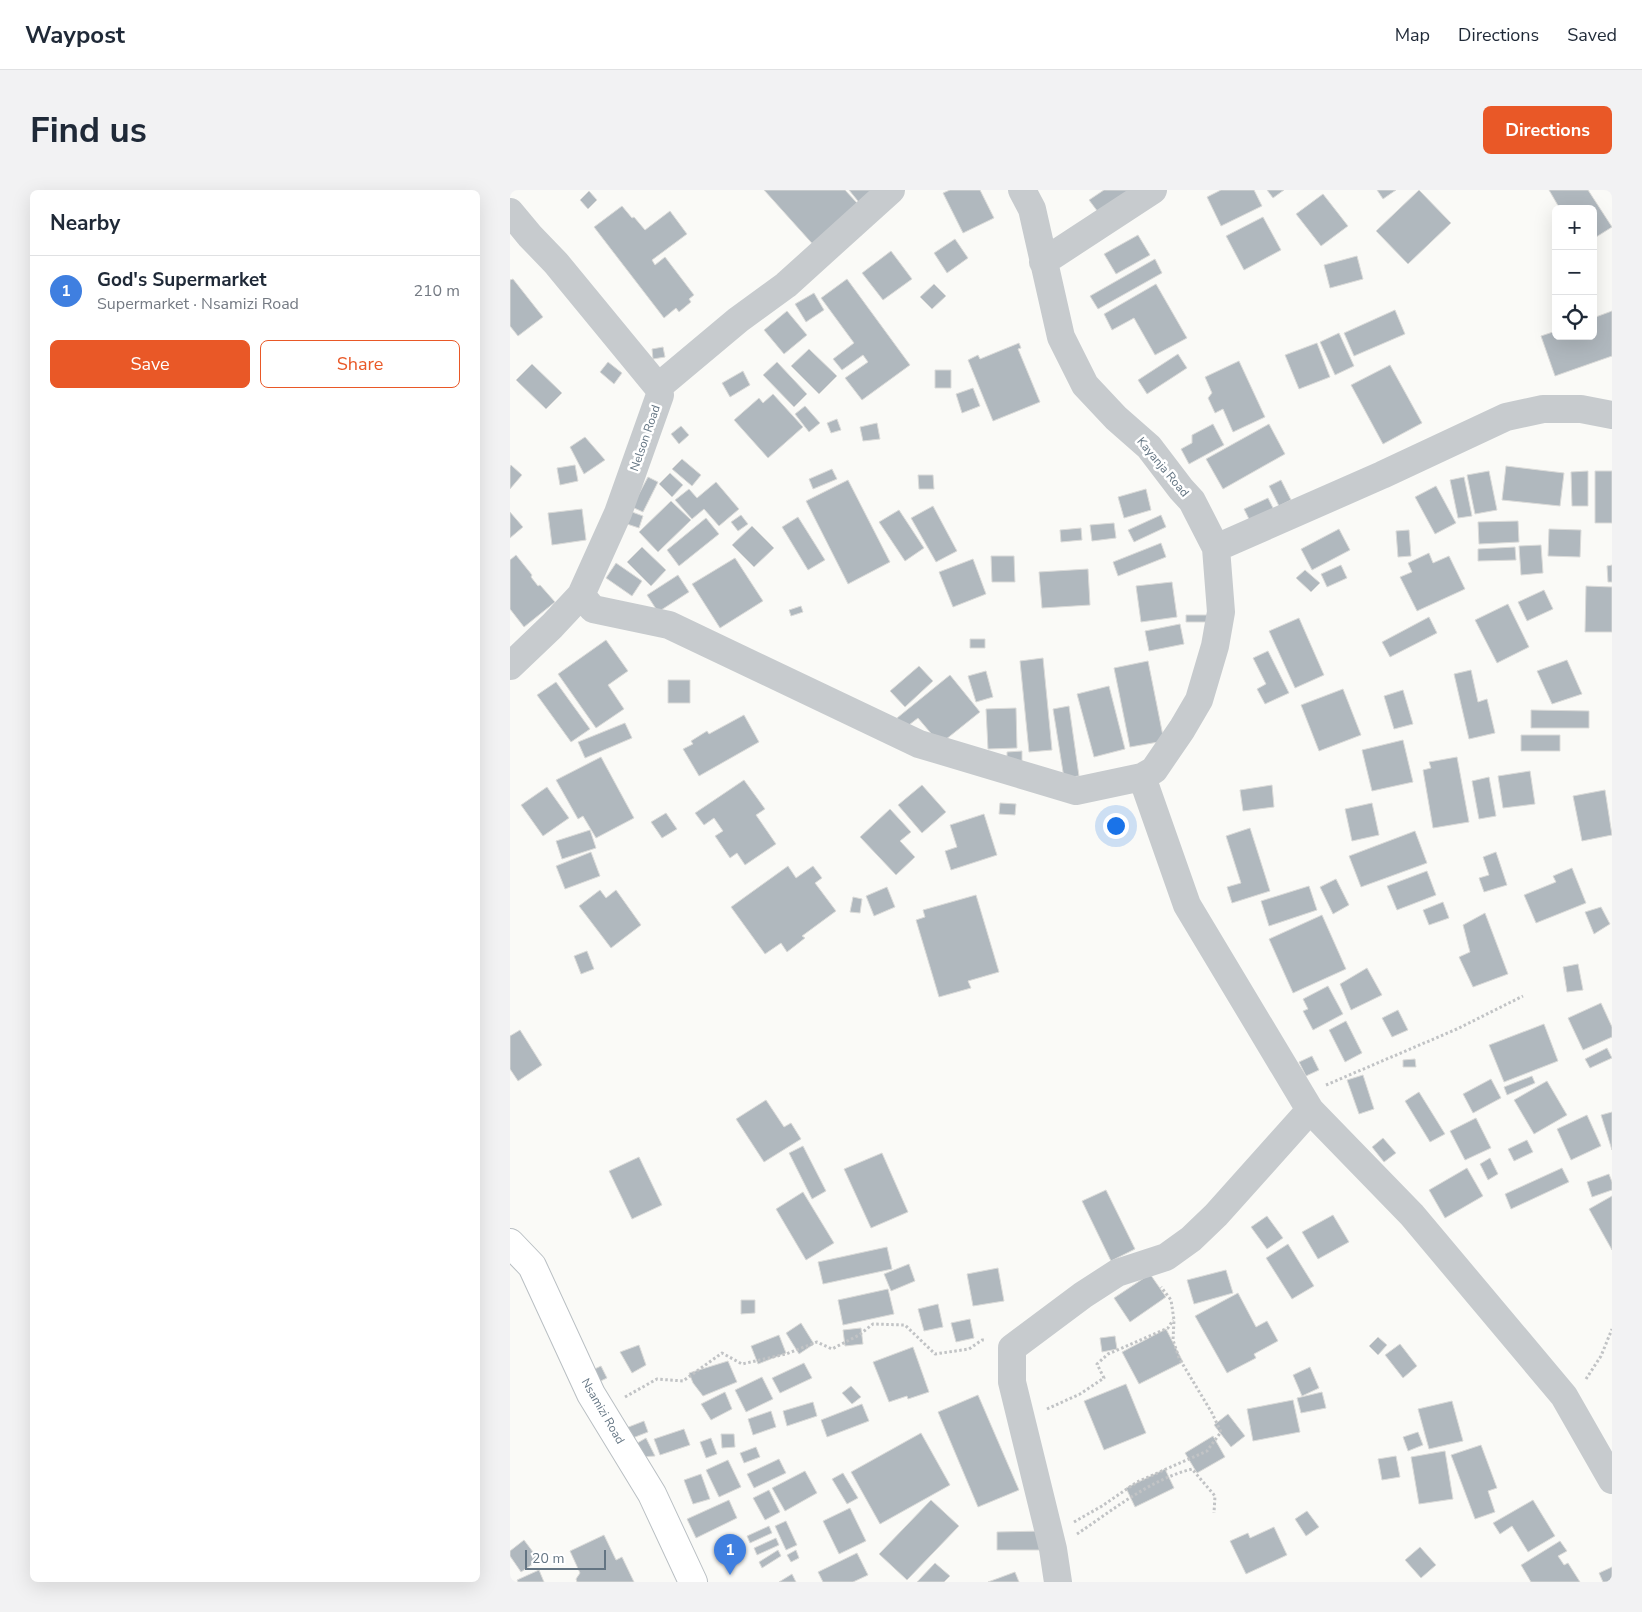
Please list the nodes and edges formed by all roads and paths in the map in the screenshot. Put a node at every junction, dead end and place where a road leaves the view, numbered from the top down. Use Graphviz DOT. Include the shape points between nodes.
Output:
graph roads {
  1 [pos="892,190"];
  2 [pos="1022,190"];
  3 [pos="1152,190"];
  4 [pos="510,212"];
  5 [pos="1042,262"];
  6 [pos="658,387"];
  7 [pos="1612,415"];
  8 [pos="1216,548"];
  9 [pos="581,595"];
  10 [pos="510,666"];
  11 [pos="1142,777"];
  12 [pos="1523,996"];
  13 [pos="1305,1103"];
  14 [pos="510,1243"];
  15 [pos="1145,1264"];
  16 [pos="1174,1320"];
  17 [pos="1612,1329"];
  18 [pos="1012,1348"];
  19 [pos="1564,1396"];
  20 [pos="601,1411"];
  21 [pos="1021,1419"];
  22 [pos="1612,1480"];
  23 [pos="1214,1513"];
  24 [pos="1052,1543"];
  25 [pos="693,1582"];
  26 [pos="1058,1582"];
  1 -- 6 [label="street, Nelson Road" via="786,285 738,320"];
  2 -- 5 [label="street, Kayanja Road" via="1032,209"];
  3 -- 5 [label="street"];
  4 -- 6 [label="street"];
  5 -- 8 [label="street, Kayanja Road" via="1061,337 1085,385 1149,447 1192,501"];
  6 -- 9 [label="street, Nelson Road" via="660,395 618,513"];
  7 -- 8 [label="street" via="1581,409 1543,409 1506,417"];
  8 -- 11 [label="street, Kayanja Road" via="1221,612 1199,700 1154,770"];
  9 -- 10 [label="street, Nelson Road"];
  9 -- 11 [label="street" via="593,609 669,625 919,744 1076,791"];
  11 -- 13 [label="street" via="1187,905"];
  12 -- 13 [label="path"];
  13 -- 15 [label="street" via="1222,1209 1191,1240 1166,1257"];
  13 -- 19 [label="street" via="1412,1215"];
  14 -- 20 [label="street, Nsamizi Road" via="532,1266 590,1394"];
  15 -- 16 [label="path" via="1171,1300"];
  15 -- 18 [label="street" via="1117,1273"];
  16 -- 21 [label="path" via="1168,1328 1108,1354 1097,1364 1104,1378 1088,1389"];
  16 -- 24 [label="path" via="1173,1340 1179,1358 1221,1432 1207,1451 1137,1482"];
  17 -- 19 [label="path" via="1601,1356 1582,1387"];
  18 -- 20 [label="path" via="982,1340 969,1350 934,1354 905,1325 873,1324 832,1350 817,1342 786,1354 742,1364 722,1353 684,1381 657,1379"];
  18 -- 21 [label="street" via="1012,1382"];
  19 -- 22 [label="street"];
  20 -- 25 [label="street, Nsamizi Road" via="652,1494"];
  21 -- 24 [label="street"];
  23 -- 24 [label="path" via="1215,1496 1192,1468 1140,1492"];
  24 -- 26 [label="street"];
}
